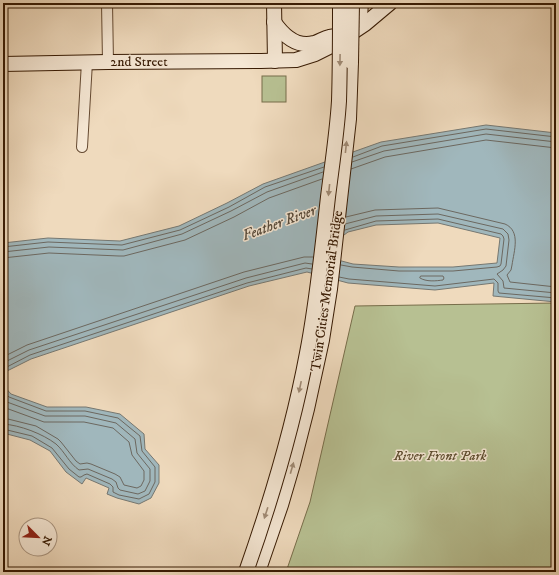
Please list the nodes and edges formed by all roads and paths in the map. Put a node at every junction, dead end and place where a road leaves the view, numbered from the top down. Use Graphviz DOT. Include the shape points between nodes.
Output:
graph roads {
  1 [pos="107,3"];
  2 [pos="274,3"];
  3 [pos="361,3"];
  4 [pos="390,3"];
  5 [pos="344,4"];
  6 [pos="274,22"];
  7 [pos="349,36"];
  8 [pos="275,61"];
  9 [pos="87,62"];
  10 [pos="108,62"];
  11 [pos="351,62"];
  12 [pos="3,64"];
  13 [pos="82,147"];
  14 [pos="246,572"];
  15 [pos="258,572"];
  1 -- 10 [label="street"];
  2 -- 6 [label="main road"];
  3 -- 11 [label="main road, bridge"];
  4 -- 7 [label="main road, 2nd Street"];
  5 -- 11 [label="main road, Twin Cities Memorial Bridge, bridge"];
  5 -- 14 [label="main road, Twin Cities Memorial Bridge, one-way, bridge" via="338,110 311,330 300,389 283,454"];
  6 -- 7 [label="main road" via="286,36 304,44 329,37"];
  6 -- 8 [label="main road"];
  7 -- 8 [label="main road, 2nd Street" via="316,54 296,60"];
  8 -- 10 [label="main road, 2nd Street"];
  9 -- 10 [label="main road, 2nd Street"];
  9 -- 12 [label="main road, 2nd Street"];
  9 -- 13 [label="street"];
  15 -- 11 [label="main road, Twin Cities Memorial Bridge, one-way" via="293,464 322,340 349,119"];
}
